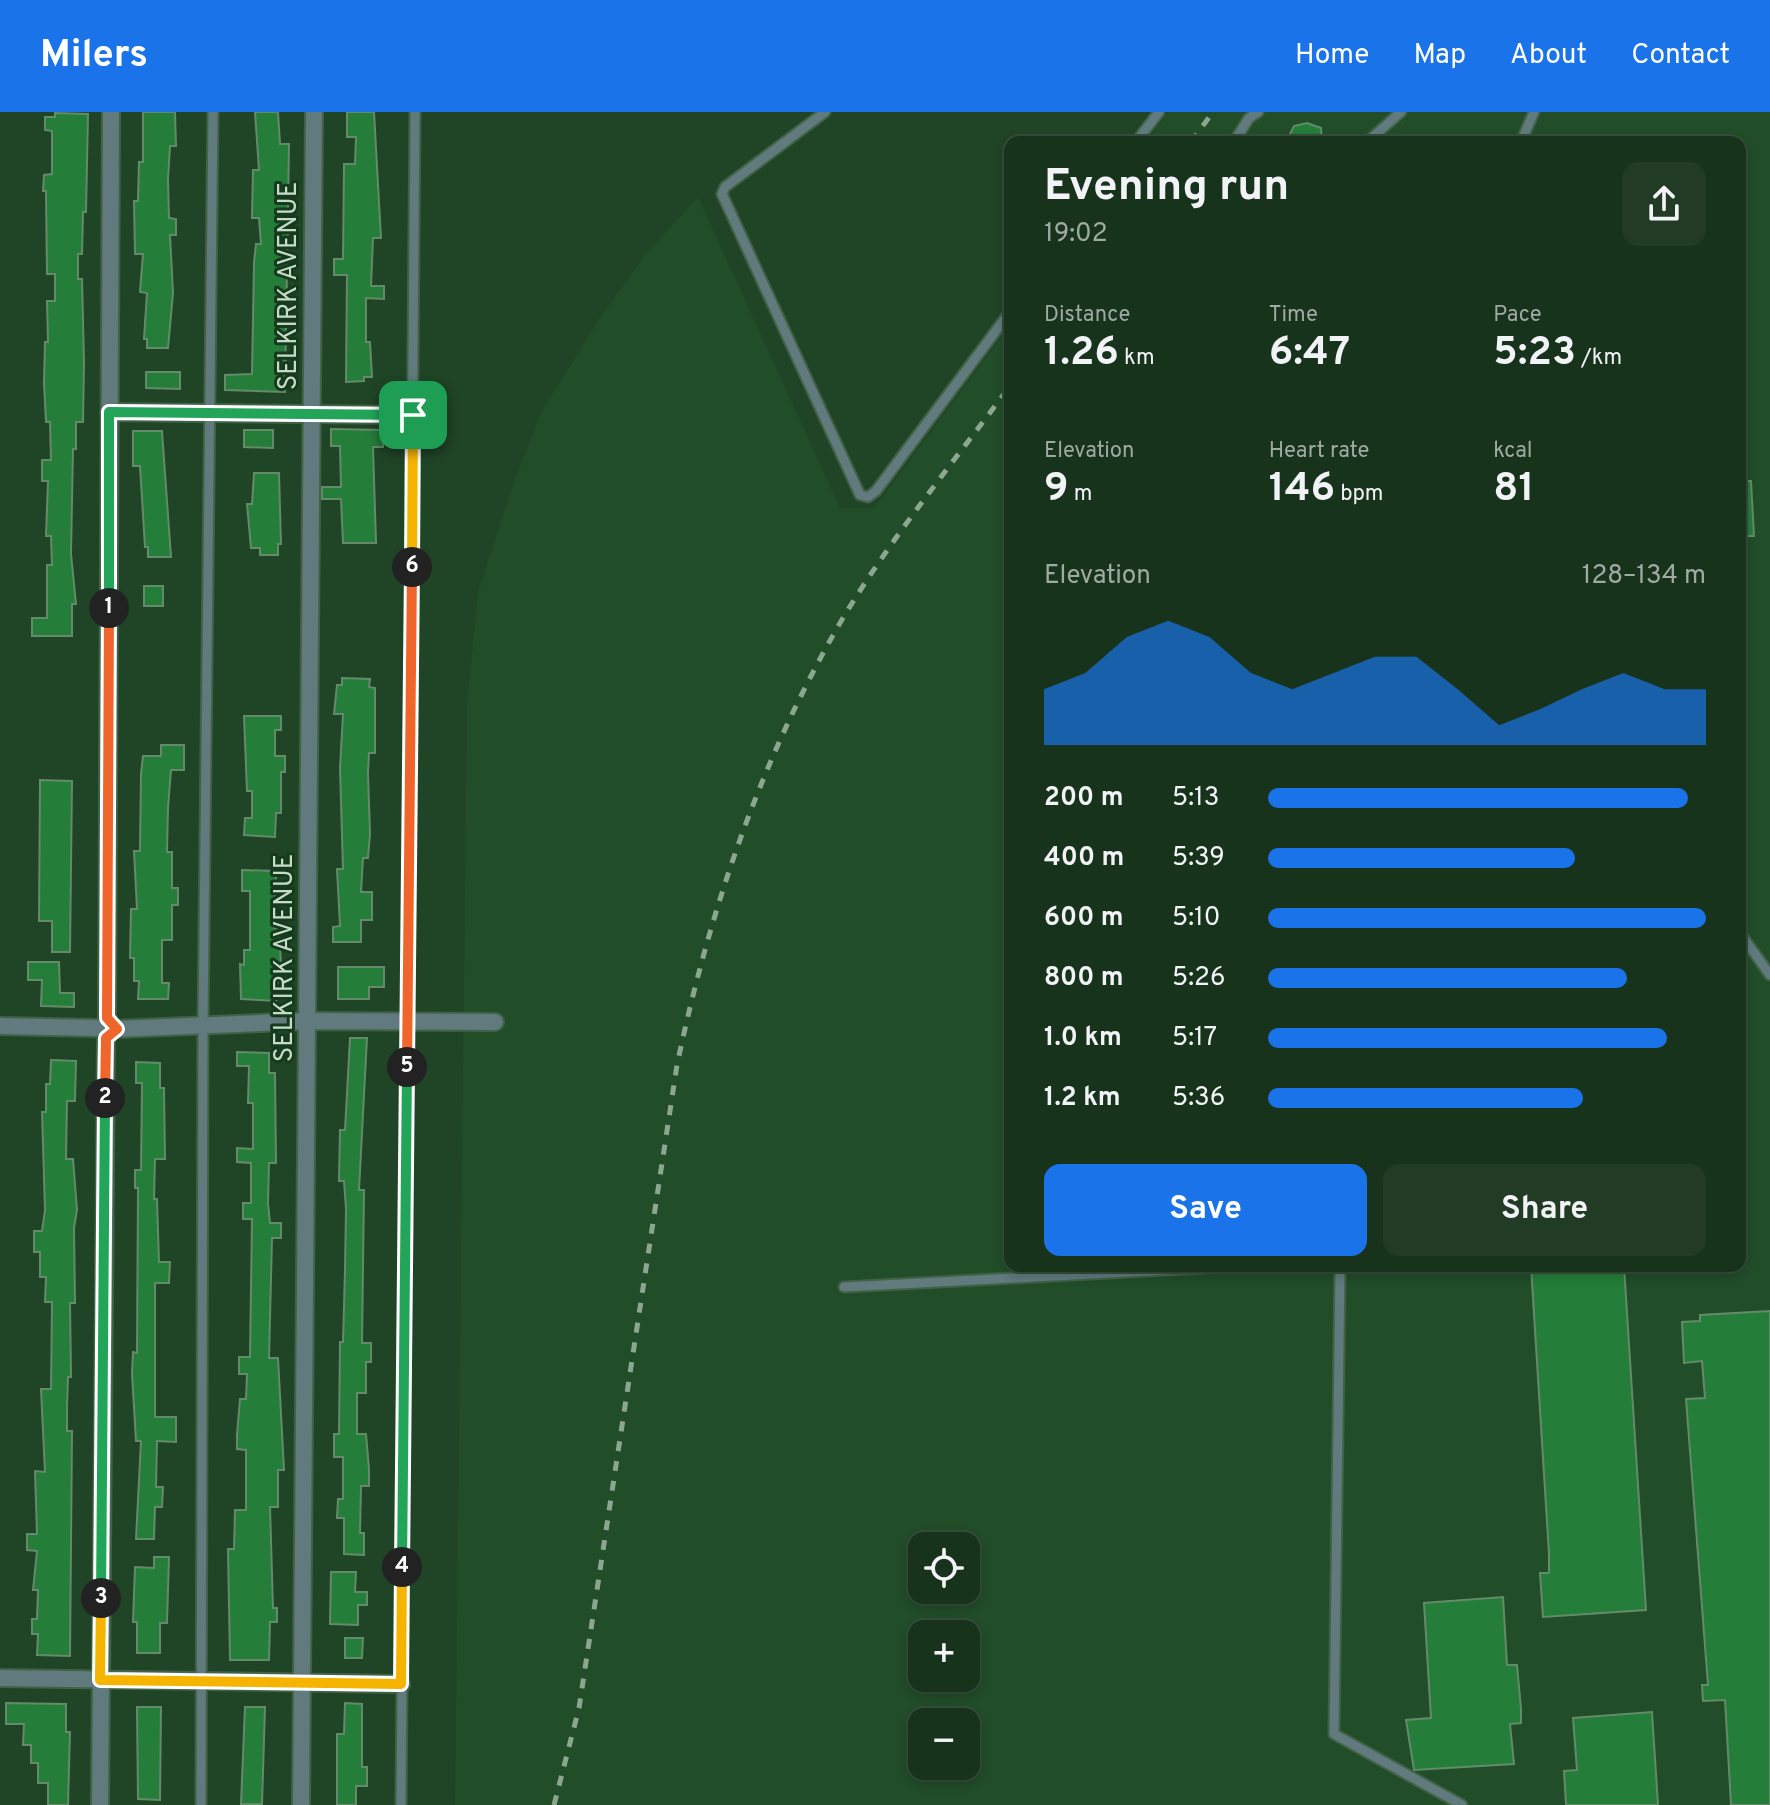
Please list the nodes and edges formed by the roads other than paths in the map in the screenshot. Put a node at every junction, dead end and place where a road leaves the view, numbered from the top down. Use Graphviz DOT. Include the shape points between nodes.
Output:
graph roads {
  1 [pos="111,112"];
  2 [pos="213,112"];
  3 [pos="314,112"];
  4 [pos="415,112"];
  5 [pos="825,112"];
  6 [pos="1159,112"];
  7 [pos="1258,112"];
  8 [pos="1401,112"];
  9 [pos="1534,112"];
  10 [pos="1141,136"];
  11 [pos="1238,136"];
  12 [pos="1374,136"];
  13 [pos="1524,136"];
  14 [pos="1004,320"];
  15 [pos="109,412"];
  16 [pos="210,413"];
  17 [pos="312,414"];
  18 [pos="413,415"];
  19 [pos="1746,941"];
  20 [pos="1770,975"];
  21 [pos="309,1021"];
  22 [pos="408,1021"];
  23 [pos="495,1022"];
  24 [pos="203,1024"];
  25 [pos="0,1026"];
  26 [pos="107,1028"];
  27 [pos="1128,1272"];
  28 [pos="1340,1272"];
  29 [pos="844,1287"];
  30 [pos="0,1678"];
  31 [pos="100,1680"];
  32 [pos="202,1680"];
  33 [pos="301,1681"];
  34 [pos="401,1684"];
  35 [pos="100,1805"];
  36 [pos="201,1805"];
  37 [pos="301,1805"];
  38 [pos="401,1805"];
  39 [pos="1462,1805"];
  1 -- 15 [label="street"];
  2 -- 16 [label="lane"];
  3 -- 17 [label="street, SELKIRK AVENUE"];
  4 -- 18 [label="lane"];
  5 -- 14 [label="lane" via="722,194 860,495 876,491"];
  6 -- 10 [label="lane"];
  7 -- 11 [label="lane"];
  8 -- 12 [label="lane"];
  9 -- 13 [label="lane"];
  15 -- 16 [label="street"];
  15 -- 26 [label="street"];
  16 -- 17 [label="street"];
  16 -- 24 [label="lane"];
  17 -- 18 [label="street"];
  17 -- 21 [label="street, SELKIRK AVENUE"];
  18 -- 22 [label="lane"];
  19 -- 20 [label="lane"];
  21 -- 22 [label="street"];
  21 -- 24 [label="street"];
  21 -- 33 [label="street, SELKIRK AVENUE"];
  22 -- 23 [label="street"];
  22 -- 34 [label="lane"];
  24 -- 26 [label="street"];
  24 -- 32 [label="lane"];
  25 -- 26 [label="street"];
  26 -- 31 [label="street"];
  27 -- 29 [label="lane"];
  28 -- 39 [label="lane" via="1334,1734"];
  30 -- 31 [label="street"];
  31 -- 32 [label="street"];
  31 -- 35 [label="street"];
  32 -- 33 [label="street"];
  32 -- 36 [label="lane"];
  33 -- 34 [label="street"];
  33 -- 37 [label="street, SELKIRK AVENUE"];
  34 -- 38 [label="lane"];
}
